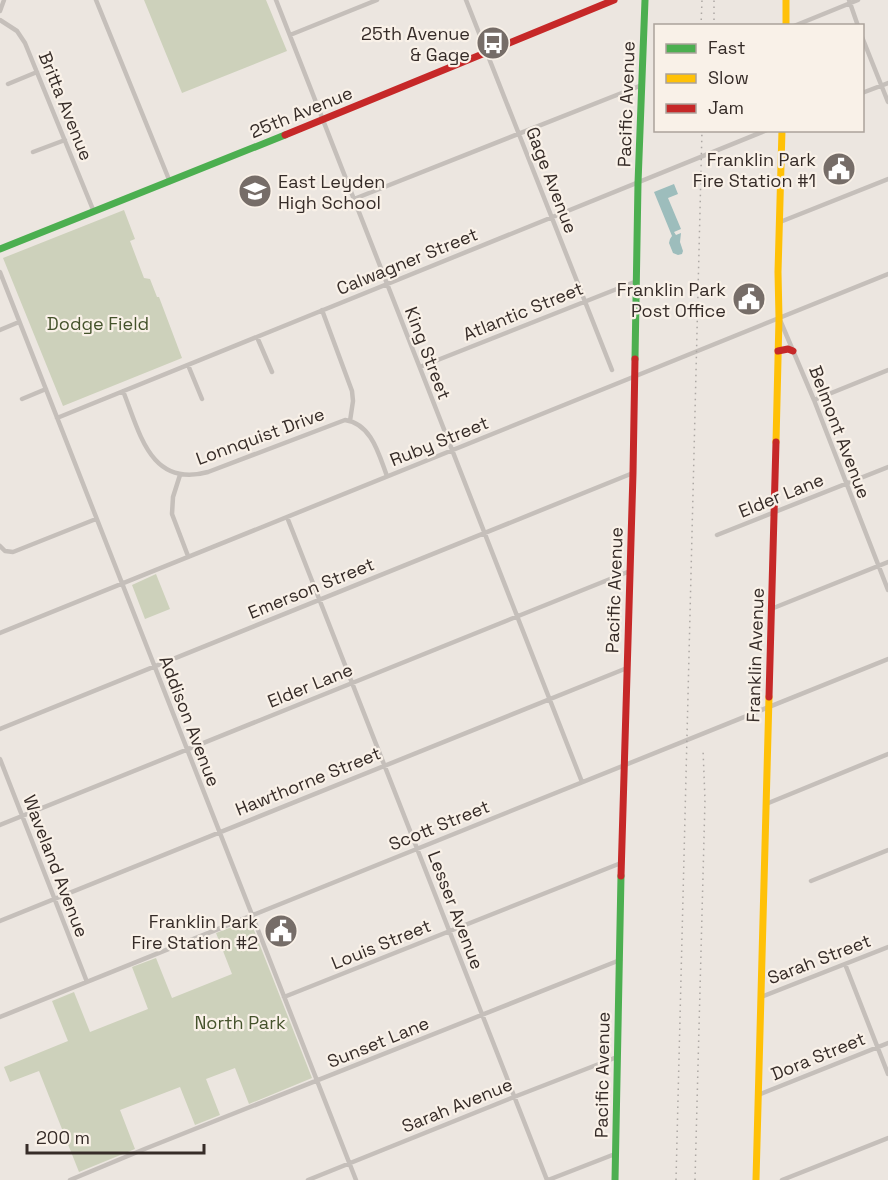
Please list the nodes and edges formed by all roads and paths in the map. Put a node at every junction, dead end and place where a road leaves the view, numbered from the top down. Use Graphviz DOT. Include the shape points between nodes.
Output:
graph roads {
  1 [pos="4,0"];
  2 [pos="96,0"];
  3 [pos="276,0"];
  4 [pos="377,0"];
  5 [pos="466,0"];
  6 [pos="614,0"];
  7 [pos="645,0"];
  8 [pos="786,0"];
  9 [pos="858,0"];
  10 [pos="849,2"];
  11 [pos="0,11"];
  12 [pos="0,20"];
  13 [pos="786,24"];
  14 [pos="799,24"];
  15 [pos="857,24"];
  16 [pos="290,35"];
  17 [pos="864,42"];
  18 [pos="487,52"];
  19 [pos="37,72"];
  20 [pos="888,83"];
  21 [pos="8,84"];
  22 [pos="642,85"];
  23 [pos="881,85"];
  24 [pos="864,92"];
  25 [pos="888,102"];
  26 [pos="322,119"];
  27 [pos="762,132"];
  28 [pos="782,132"];
  29 [pos="519,135"];
  30 [pos="65,140"];
  31 [pos="33,153"];
  32 [pos="888,179"];
  33 [pos="170,182"];
  34 [pos="638,183"];
  35 [pos="354,199"];
  36 [pos="94,212"];
  37 [pos="552,218"];
  38 [pos="780,222"];
  39 [pos="0,249"];
  40 [pos="0,272"];
  41 [pos="888,274"];
  42 [pos="636,282"];
  43 [pos="387,284"];
  44 [pos="585,301"];
  45 [pos="322,310"];
  46 [pos="779,318"];
  47 [pos="20,322"];
  48 [pos="0,330"];
  49 [pos="256,337"];
  50 [pos="778,351"];
  51 [pos="793,351"];
  52 [pos="188,365"];
  53 [pos="420,367"];
  54 [pos="612,370"];
  55 [pos="888,370"];
  56 [pos="272,372"];
  57 [pos="634,376"];
  58 [pos="46,389"];
  59 [pos="123,391"];
  60 [pos="22,399"];
  61 [pos="202,399"];
  62 [pos="814,400"];
  63 [pos="57,418"];
  64 [pos="350,421"];
  65 [pos="452,450"];
  66 [pos="888,466"];
  67 [pos="633,473"];
  68 [pos="180,475"];
  69 [pos="387,476"];
  70 [pos="846,483"];
  71 [pos="775,512"];
  72 [pos="287,517"];
  73 [pos="96,519"];
  74 [pos="484,533"];
  75 [pos="717,535"];
  76 [pos="0,546"];
  77 [pos="188,556"];
  78 [pos="888,562"];
  79 [pos="878,566"];
  80 [pos="630,571"];
  81 [pos="122,583"];
  82 [pos="888,590"];
  83 [pos="319,599"];
  84 [pos="771,609"];
  85 [pos="517,616"];
  86 [pos="0,633"];
  87 [pos="888,659"];
  88 [pos="154,666"];
  89 [pos="627,668"];
  90 [pos="351,682"];
  91 [pos="549,699"];
  92 [pos="769,706"];
  93 [pos="0,729"];
  94 [pos="187,749"];
  95 [pos="888,754"];
  96 [pos="0,759"];
  97 [pos="624,765"];
  98 [pos="384,766"];
  99 [pos="582,782"];
  100 [pos="766,804"];
  101 [pos="22,816"];
  102 [pos="0,825"];
  103 [pos="219,832"];
  104 [pos="417,848"];
  105 [pos="888,850"];
  106 [pos="621,863"];
  107 [pos="811,881"];
  108 [pos="55,899"];
  109 [pos="252,915"];
  110 [pos="0,921"];
  111 [pos="450,931"];
  112 [pos="888,947"];
  113 [pos="620,960"];
  114 [pos="844,964"];
  115 [pos="87,982"];
  116 [pos="284,997"];
  117 [pos="761,997"];
  118 [pos="482,1015"];
  119 [pos="0,1017"];
  120 [pos="888,1043"];
  121 [pos="877,1047"];
  122 [pos="617,1057"];
  123 [pos="888,1074"];
  124 [pos="317,1081"];
  125 [pos="758,1095"];
  126 [pos="514,1096"];
  127 [pos="888,1138"];
  128 [pos="615,1154"];
  129 [pos="349,1163"];
  130 [pos="70,1180"];
  131 [pos="308,1180"];
  132 [pos="356,1180"];
  133 [pos="547,1180"];
  134 [pos="615,1180"];
  135 [pos="756,1180"];
  136 [pos="782,1180"];
  1 -- 11 [label="street"];
  2 -- 33 [label="street"];
  3 -- 16 [label="street, King Street"];
  4 -- 16 [label="street"];
  5 -- 18 [label="street, Gage Avenue"];
  6 -- 18 [label="street, 25th Avenue"];
  7 -- 22 [label="street, Pacific Avenue"];
  8 -- 13 [label="street"];
  9 -- 10 [label="street"];
  10 -- 14 [label="street"];
  10 -- 15 [label="street"];
  12 -- 19 [label="street, Britta Avenue" via="22,37"];
  16 -- 26 [label="street, King Street"];
  17 -- 23 [label="street"];
  18 -- 26 [label="street, 25th Avenue"];
  18 -- 29 [label="street, Gage Avenue"];
  19 -- 21 [label="street"];
  19 -- 30 [label="street, Britta Avenue"];
  20 -- 23 [label="street"];
  22 -- 29 [label="street"];
  22 -- 34 [label="street, Pacific Avenue"];
  23 -- 24 [label="street"];
  23 -- 25 [label="street"];
  26 -- 33 [label="street, 25th Avenue"];
  26 -- 35 [label="street, King Street"];
  27 -- 34 [label="street, Calwagner Street"];
  28 -- 38 [label="street, Franklin Avenue"];
  29 -- 35 [label="street"];
  29 -- 37 [label="street, Gage Avenue"];
  30 -- 31 [label="street"];
  30 -- 36 [label="street, Britta Avenue"];
  32 -- 38 [label="street"];
  33 -- 36 [label="street, 25th Avenue"];
  34 -- 37 [label="street, Calwagner Street"];
  34 -- 42 [label="street, Pacific Avenue"];
  35 -- 43 [label="street, King Street"];
  36 -- 39 [label="street, 25th Avenue"];
  37 -- 43 [label="street, Calwagner Street"];
  37 -- 44 [label="street, Gage Avenue"];
  38 -- 46 [label="street, Franklin Avenue"];
  40 -- 47 [label="street, Addison Avenue"];
  41 -- 46 [label="street, Ruby Street"];
  42 -- 44 [label="street, Atlantic Street"];
  42 -- 57 [label="street, Pacific Avenue"];
  43 -- 45 [label="street, Calwagner Street"];
  43 -- 53 [label="street, King Street"];
  44 -- 53 [label="street, Atlantic Street"];
  44 -- 54 [label="street, Gage Avenue"];
  45 -- 49 [label="street, Calwagner Street"];
  45 -- 64 [label="street" via="352,391"];
  46 -- 50 [label="street, Franklin Avenue"];
  46 -- 51 [label="street, Belmont Avenue"];
  46 -- 57 [label="street, Ruby Street"];
  47 -- 48 [label="street"];
  47 -- 58 [label="street, Addison Avenue"];
  49 -- 52 [label="street, Calwagner Street"];
  49 -- 56 [label="street"];
  50 -- 51 [label="street"];
  50 -- 71 [label="street, Franklin Avenue"];
  51 -- 62 [label="street, Belmont Avenue"];
  52 -- 59 [label="street, Calwagner Street"];
  52 -- 61 [label="street"];
  53 -- 65 [label="street, King Street"];
  55 -- 62 [label="street"];
  57 -- 65 [label="street, Ruby Street"];
  57 -- 67 [label="street, Pacific Avenue"];
  58 -- 60 [label="street"];
  58 -- 63 [label="street, Addison Avenue"];
  59 -- 63 [label="street, Calwagner Street"];
  59 -- 68 [label="street, Lonnquist Drive" via="146,447 159,463"];
  62 -- 70 [label="street, Belmont Avenue"];
  63 -- 73 [label="street, Addison Avenue"];
  64 -- 68 [label="street, Lonnquist Drive" via="338,422 200,475"];
  64 -- 69 [label="street, Lonnquist Drive" via="370,437"];
  65 -- 69 [label="street, Ruby Street"];
  65 -- 74 [label="street, King Street"];
  66 -- 70 [label="street, Elder Lane"];
  67 -- 74 [label="street, Emerson Street"];
  67 -- 80 [label="street, Pacific Avenue"];
  68 -- 77 [label="street" via="172,514"];
  69 -- 72 [label="street, Ruby Street"];
  70 -- 71 [label="street, Elder Lane"];
  70 -- 79 [label="street, Belmont Avenue"];
  71 -- 75 [label="street, Elder Lane"];
  71 -- 84 [label="street, Franklin Avenue"];
  72 -- 77 [label="street, Ruby Street"];
  72 -- 83 [label="street, Lesser Avenue"];
  73 -- 76 [label="street" via="13,552"];
  73 -- 81 [label="street, Addison Avenue"];
  74 -- 83 [label="street, Emerson Street"];
  74 -- 85 [label="street, King Street"];
  77 -- 81 [label="street, Ruby Street"];
  78 -- 79 [label="street"];
  79 -- 82 [label="street, Belmont Avenue"];
  79 -- 84 [label="street"];
  80 -- 85 [label="street, Elder Lane"];
  80 -- 89 [label="street, Pacific Avenue"];
  81 -- 86 [label="street, Ruby Street"];
  81 -- 88 [label="street, Addison Avenue"];
  83 -- 88 [label="street, Emerson Street"];
  83 -- 90 [label="street, Lesser Avenue"];
  84 -- 92 [label="street, Franklin Avenue"];
  85 -- 90 [label="street, Elder Lane"];
  85 -- 91 [label="street, King Street"];
  87 -- 92 [label="street, Scott Street"];
  88 -- 93 [label="street, Emerson Street"];
  88 -- 94 [label="street, Addison Avenue"];
  89 -- 91 [label="street, Hawthorne Street"];
  89 -- 97 [label="street, Pacific Avenue"];
  90 -- 94 [label="street, Elder Lane"];
  90 -- 98 [label="street, Lesser Avenue"];
  91 -- 98 [label="street, Hawthorne Street"];
  91 -- 99 [label="street, King Street"];
  92 -- 97 [label="street, Scott Street"];
  92 -- 100 [label="street, Franklin Avenue"];
  94 -- 101 [label="street, Elder Lane"];
  94 -- 103 [label="street, Addison Avenue"];
  95 -- 100 [label="street"];
  96 -- 101 [label="street, Waveland Avenue"];
  97 -- 99 [label="street, Scott Street"];
  97 -- 106 [label="street, Pacific Avenue"];
  98 -- 103 [label="street, Hawthorne Street"];
  98 -- 104 [label="street, Lesser Avenue"];
  99 -- 104 [label="street, Scott Street"];
  100 -- 117 [label="street, Franklin Avenue"];
  101 -- 102 [label="street, Elder Lane"];
  101 -- 108 [label="street, Waveland Avenue"];
  103 -- 108 [label="street, Hawthorne Street"];
  103 -- 109 [label="street, Addison Avenue"];
  104 -- 109 [label="street, Scott Street"];
  104 -- 111 [label="street, Lesser Avenue"];
  105 -- 107 [label="street"];
  106 -- 111 [label="street, Louis Street"];
  106 -- 113 [label="street, Pacific Avenue"];
  108 -- 110 [label="street, Hawthorne Street"];
  108 -- 115 [label="street, Waveland Avenue"];
  109 -- 115 [label="street, Scott Street"];
  109 -- 116 [label="street, Addison Avenue"];
  111 -- 116 [label="street, Louis Street"];
  111 -- 118 [label="street, Lesser Avenue"];
  112 -- 114 [label="street, Sarah Street"];
  113 -- 118 [label="street, Sunset Lane"];
  113 -- 122 [label="street, Pacific Avenue"];
  114 -- 117 [label="street, Sarah Street"];
  114 -- 121 [label="street"];
  115 -- 119 [label="street, Scott Street"];
  116 -- 124 [label="street, Addison Avenue"];
  117 -- 125 [label="street, Franklin Avenue"];
  118 -- 124 [label="street, Sunset Lane"];
  118 -- 126 [label="street, Lesser Avenue"];
  120 -- 121 [label="street, Dora Street"];
  121 -- 123 [label="street"];
  121 -- 125 [label="street, Dora Street"];
  122 -- 126 [label="street, Sarah Avenue"];
  122 -- 128 [label="street, Pacific Avenue"];
  124 -- 129 [label="street, Addison Avenue"];
  124 -- 130 [label="street, Sunset Lane"];
  125 -- 135 [label="street, Franklin Avenue"];
  126 -- 129 [label="street, Sarah Avenue"];
  126 -- 133 [label="street, Lesser Avenue"];
  127 -- 136 [label="street"];
  128 -- 133 [label="street"];
  128 -- 134 [label="street, Pacific Avenue"];
  129 -- 131 [label="street, Sarah Avenue"];
  129 -- 132 [label="street, Addison Avenue"];
}
